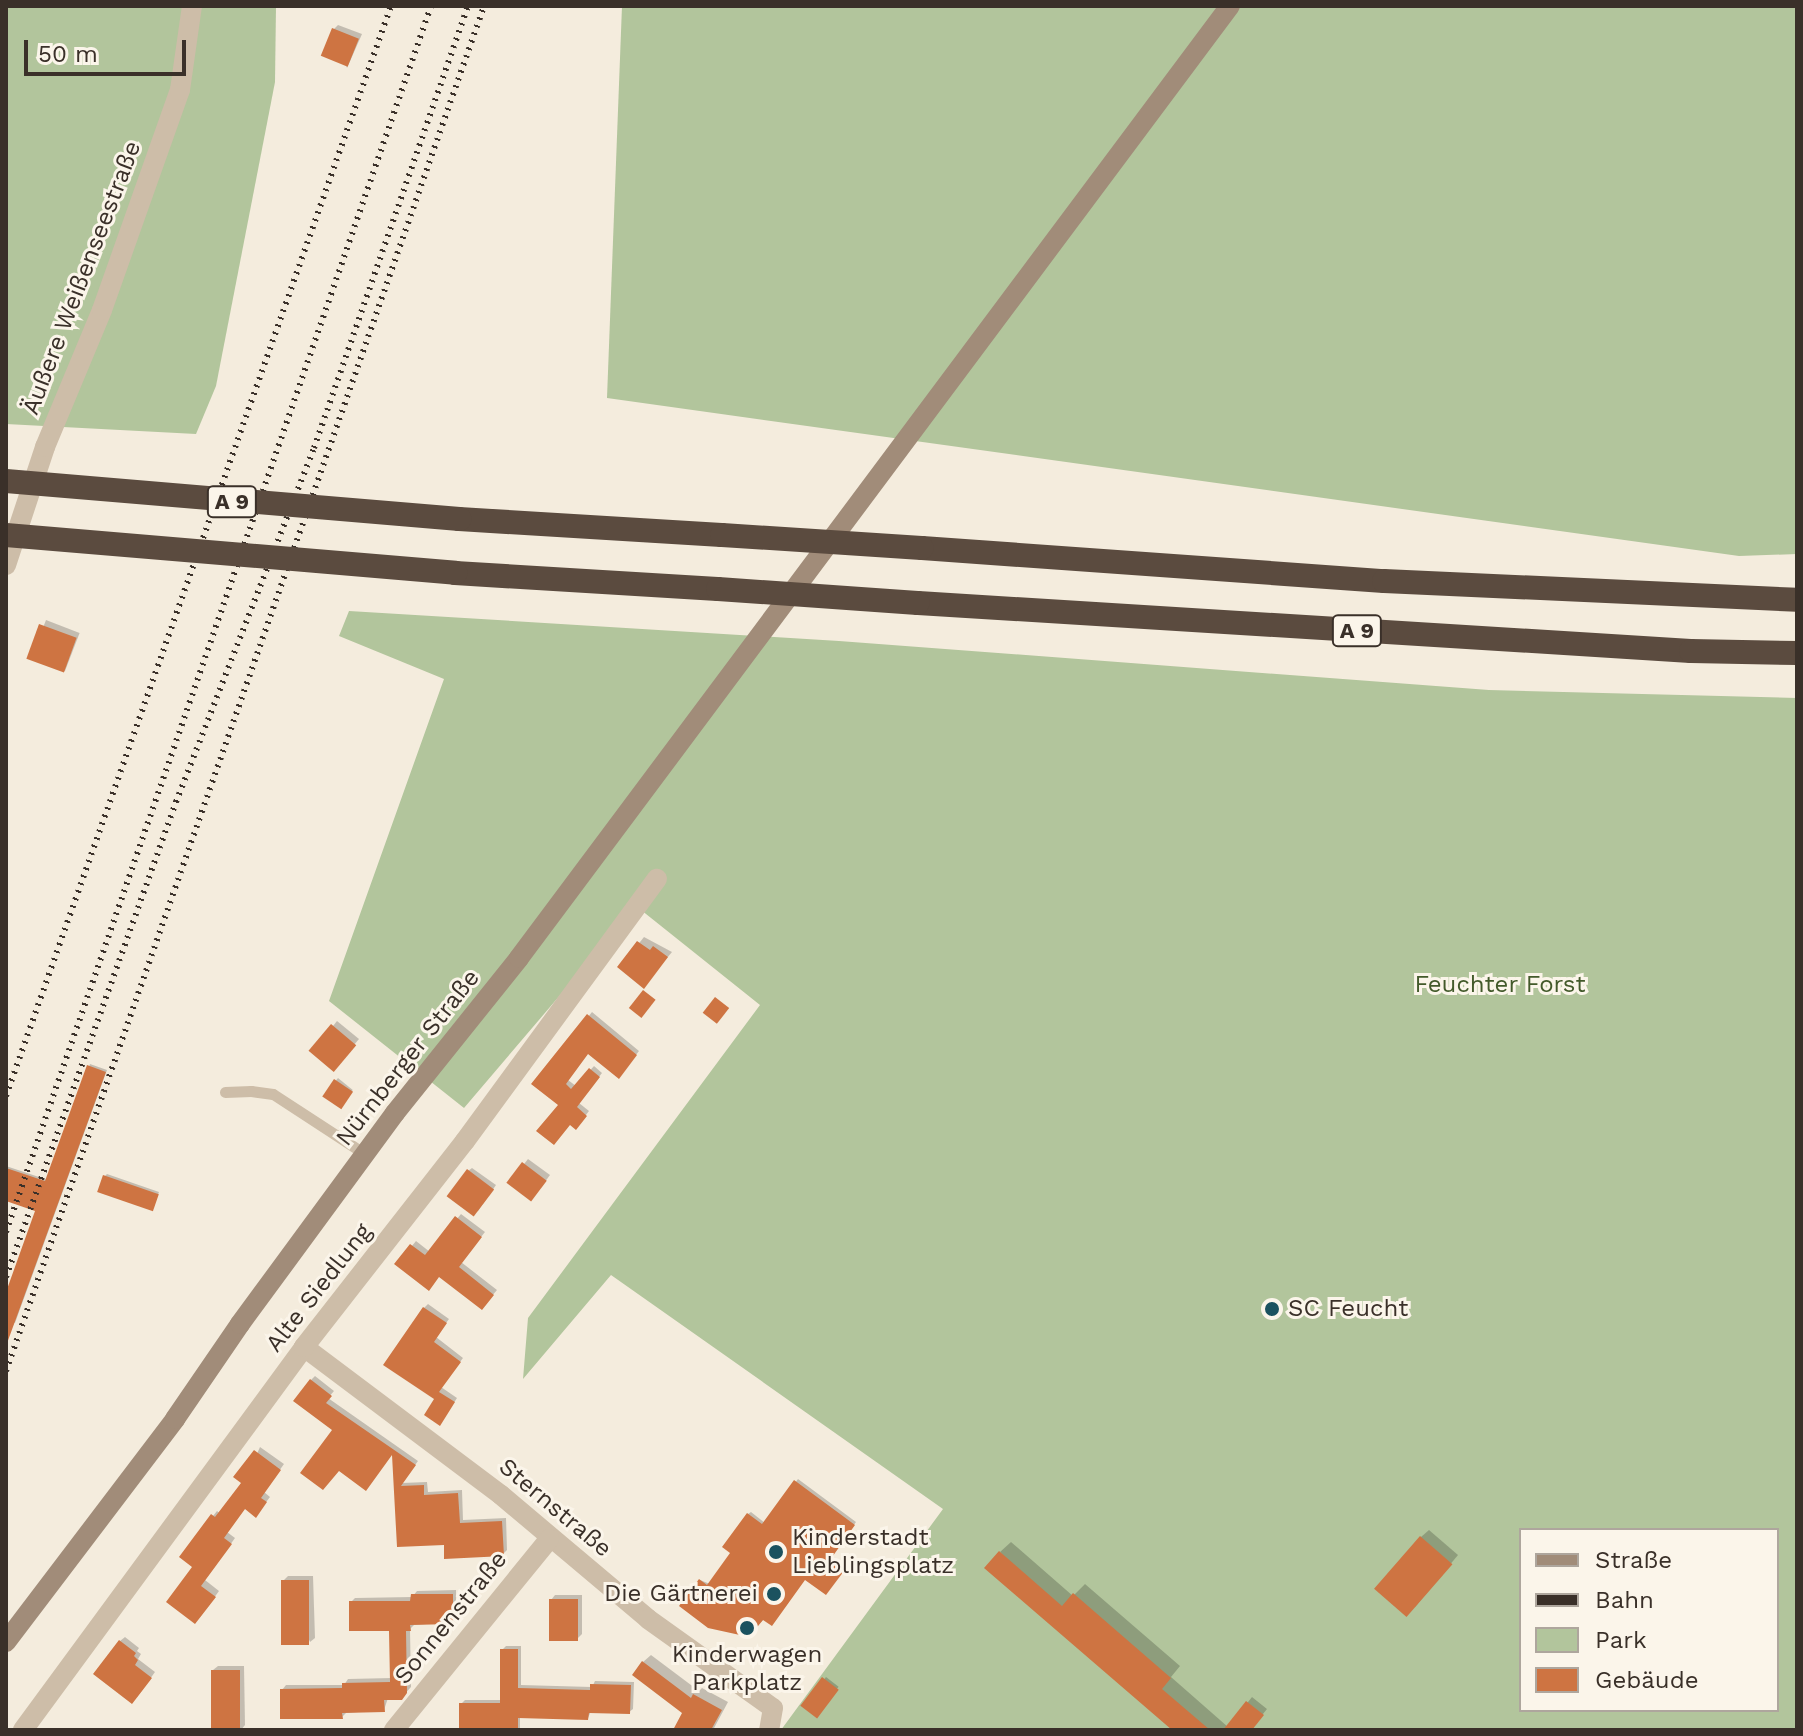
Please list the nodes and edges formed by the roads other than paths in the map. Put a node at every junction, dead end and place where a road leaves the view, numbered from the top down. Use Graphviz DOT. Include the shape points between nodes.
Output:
graph roads {
  1 [pos="192,6"];
  2 [pos="1230,6"];
  3 [pos="6,481"];
  4 [pos="6,535"];
  5 [pos="6,565"];
  6 [pos="1797,600"];
  7 [pos="1797,653"];
  8 [pos="657,879"];
  9 [pos="225,1092"];
  10 [pos="365,1154"];
  11 [pos="304,1347"];
  12 [pos="549,1539"];
  13 [pos="6,1642"];
  14 [pos="23,1730"];
  15 [pos="394,1730"];
  16 [pos="769,1730"];
  1 -- 5 [label="street, Äußere Weißenseestraße" via="180,90"];
  2 -- 10 [label="main road, Nürnberger Straße" via="519,958"];
  3 -- 6 [label="highway, A 9, bridge" via="459,519 1384,581"];
  4 -- 7 [label="highway, A 9, bridge" via="455,573 1691,651"];
  8 -- 11 [label="street, Alte Siedlung" via="457,1152"];
  9 -- 10 [label="lane" via="273,1094"];
  10 -- 13 [label="main road, Nürnberger Straße"];
  11 -- 12 [label="street, Sternstraße" via="501,1495"];
  11 -- 14 [label="street, Alte Siedlung"];
  12 -- 15 [label="street, Sonnenstraße"];
  12 -- 16 [label="street, Sternstraße" via="648,1619 773,1708"];
}
